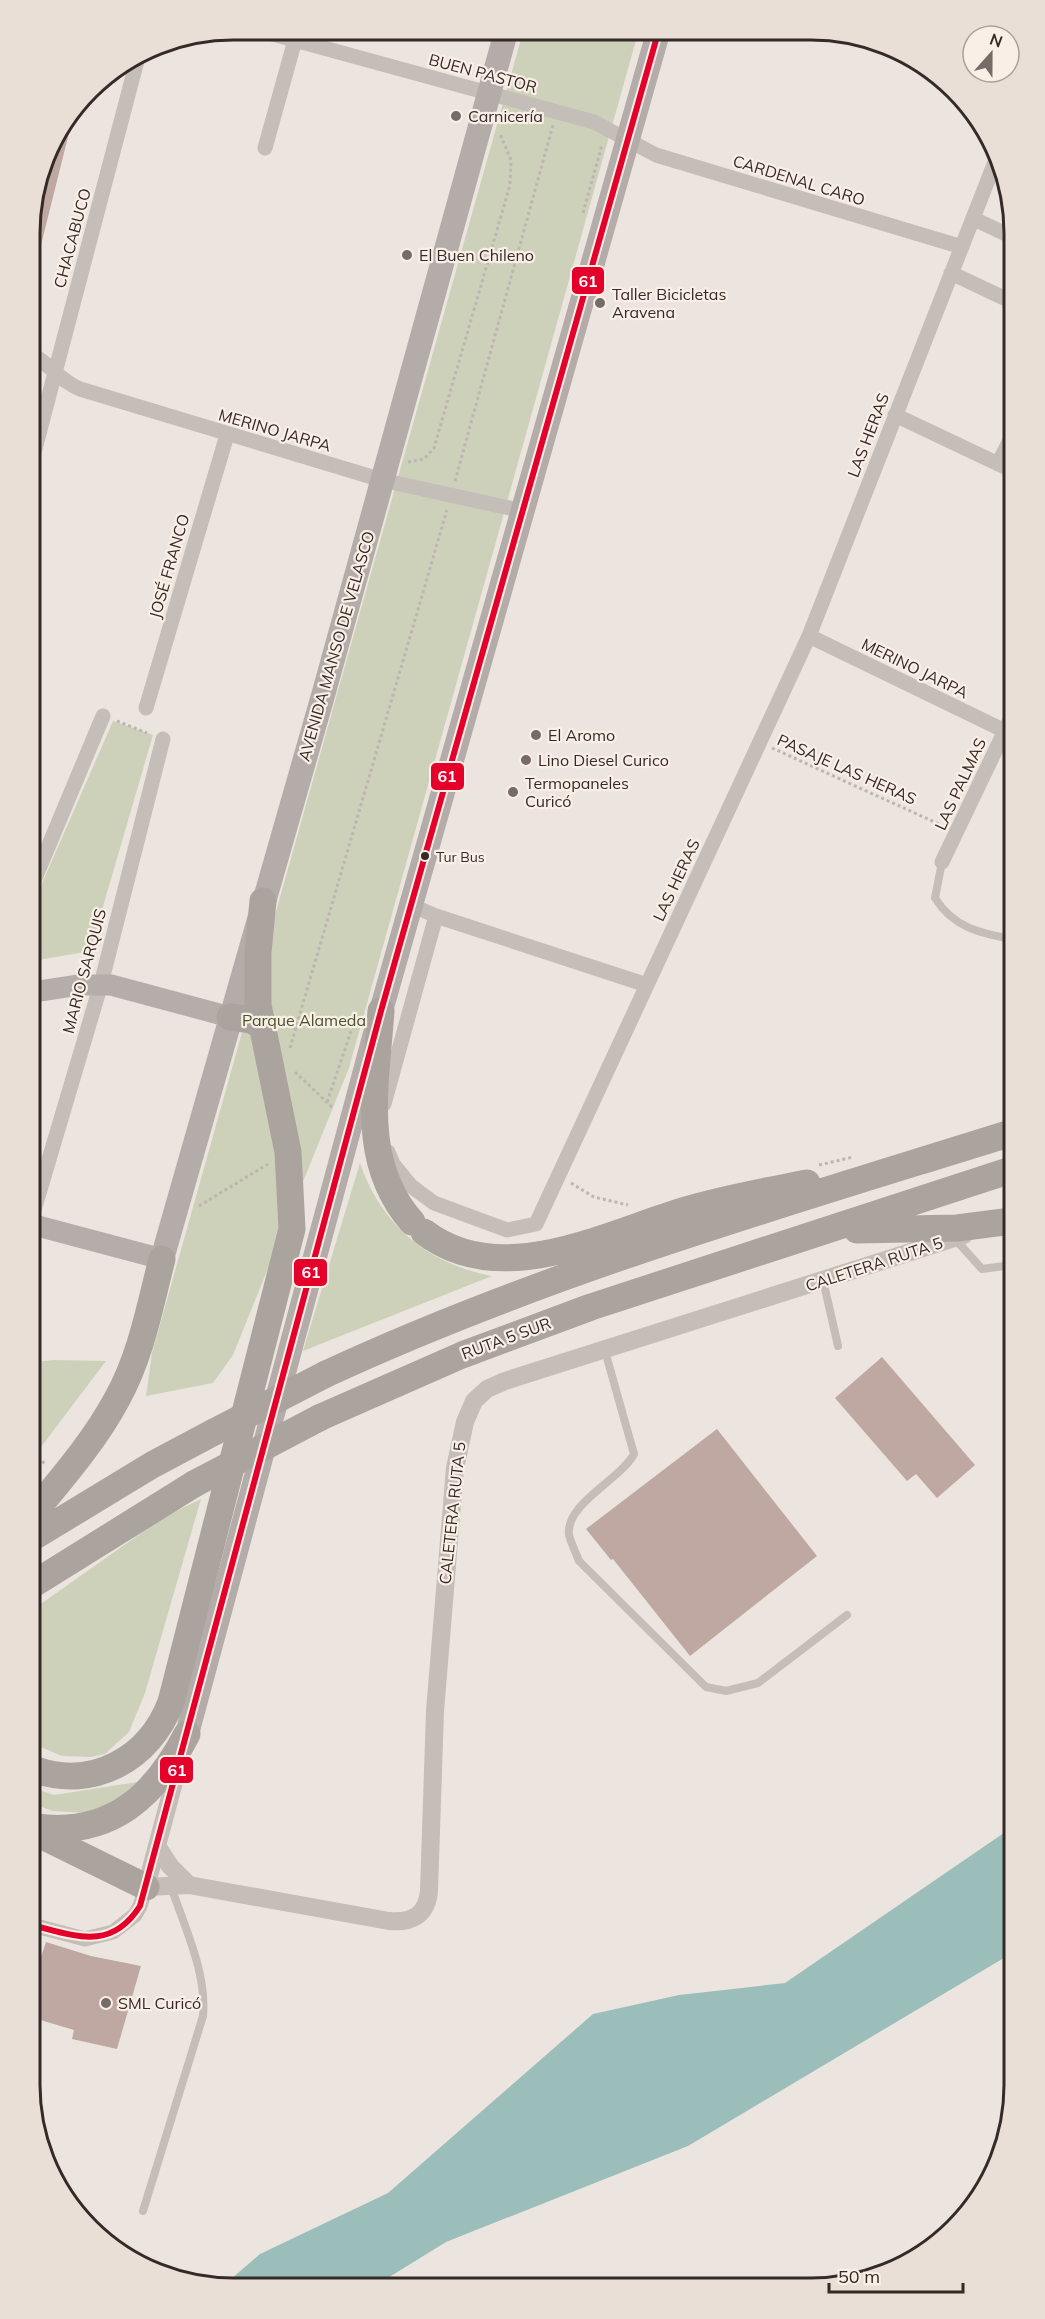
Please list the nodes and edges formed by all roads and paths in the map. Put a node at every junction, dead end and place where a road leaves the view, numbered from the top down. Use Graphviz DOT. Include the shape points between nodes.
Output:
graph roads {
  1 [pos="295,40"];
  2 [pos="656,40"];
  3 [pos="298,41"];
  4 [pos="505,41"];
  5 [pos="135,67"];
  6 [pos="496,95"];
  7 [pos="557,112"];
  8 [pos="628,139"];
  9 [pos="265,148"];
  10 [pos="993,169"];
  11 [pos="974,219"];
  12 [pos="1004,233"];
  13 [pos="962,248"];
  14 [pos="951,273"];
  15 [pos="1004,298"];
  16 [pos="41,361"];
  17 [pos="55,374"];
  18 [pos="895,415"];
  19 [pos="41,427"];
  20 [pos="227,435"];
  21 [pos="1004,467"];
  22 [pos="385,469"];
  23 [pos="451,495"];
  24 [pos="523,511"];
  25 [pos="809,636"];
  26 [pos="146,708"];
  27 [pos="103,716"];
  28 [pos="1004,725"];
  29 [pos="1004,732"];
  30 [pos="163,739"];
  31 [pos="760,743"];
  32 [pos="957,832"];
  33 [pos="942,862"];
  34 [pos="41,865"];
  35 [pos="263,901"];
  36 [pos="411,905"];
  37 [pos="436,916"];
  38 [pos="1004,937"];
  39 [pos="101,984"];
  40 [pos="647,986"];
  41 [pos="41,991"];
  42 [pos="381,1011"];
  43 [pos="230,1017"];
  44 [pos="261,1026"];
  45 [pos="289,1053"];
  46 [pos="294,1071"];
  47 [pos="350,1124"];
  48 [pos="1004,1135"];
  49 [pos="288,1152"];
  50 [pos="926,1160"];
  51 [pos="1004,1172"];
  52 [pos="40,1187"];
  53 [pos="1004,1221"];
  54 [pos="1004,1221"];
  55 [pos="172,1222"];
  56 [pos="40,1227"];
  57 [pos="814,1234"];
  58 [pos="954,1238"];
  59 [pos="162,1259"];
  60 [pos="1004,1265"];
  61 [pos="823,1280"];
  62 [pos="838,1346"];
  63 [pos="604,1349"];
  64 [pos="49,1456"];
  65 [pos="40,1467"];
  66 [pos="40,1504"];
  67 [pos="40,1533"];
  68 [pos="40,1580"];
  69 [pos="847,1616"];
  70 [pos="188,1734"];
  71 [pos="40,1771"];
  72 [pos="40,1827"];
  73 [pos="40,1835"];
  74 [pos="157,1846"];
  75 [pos="158,1885"];
  76 [pos="189,1885"];
  77 [pos="40,1927"];
  78 [pos="143,2211"];
  1 -- 9 [label="street"];
  2 -- 8 [label="main road"];
  3 -- 6 [label="street, BUEN PASTOR"];
  4 -- 6 [label="main road, AVENIDA MANSO DE VELASCO"];
  5 -- 17 [label="street, CHACABUCO"];
  6 -- 7 [label="street, BUEN PASTOR"];
  6 -- 22 [label="main road, AVENIDA MANSO DE VELASCO"];
  6 -- 22 [label="path" via="498,128 511,160 510,185 434,448 424,459"];
  7 -- 8 [label="street, BUEN PASTOR" via="594,122"];
  7 -- 23 [label="path"];
  8 -- 13 [label="street, CARDENAL CARO" via="656,155"];
  8 -- 24 [label="main road"];
  10 -- 11 [label="street, LAS HERAS"];
  11 -- 12 [label="street"];
  11 -- 13 [label="street, LAS HERAS"];
  13 -- 14 [label="street, LAS HERAS"];
  14 -- 15 [label="street"];
  14 -- 18 [label="street, LAS HERAS"];
  16 -- 17 [label="street, MERINO JARPA"];
  17 -- 19 [label="street, CHACABUCO"];
  17 -- 20 [label="street, MERINO JARPA" via="80,389"];
  18 -- 21 [label="street"];
  18 -- 25 [label="street, LAS HERAS"];
  20 -- 22 [label="street, MERINO JARPA"];
  20 -- 26 [label="street, JOSÉ FRANCO"];
  22 -- 23 [label="street, MERINO JARPA"];
  22 -- 35 [label="main road, AVENIDA MANSO DE VELASCO"];
  23 -- 24 [label="street, MERINO JARPA"];
  23 -- 45 [label="path"];
  24 -- 36 [label="main road"];
  25 -- 28 [label="street, MERINO JARPA"];
  25 -- 31 [label="street, LAS HERAS"];
  27 -- 30 [label="path"];
  27 -- 34 [label="street"];
  29 -- 32 [label="street, LAS PALMAS"];
  30 -- 39 [label="street, MARIO SARQUIS"];
  31 -- 32 [label="path, PASAJE LAS HERAS"];
  31 -- 40 [label="street, LAS HERAS"];
  32 -- 33 [label="street, LAS PALMAS"];
  33 -- 38 [label="lane" via="935,898 946,913 974,931"];
  35 -- 43 [label="main road, AVENIDA MANSO DE VELASCO"];
  35 -- 44 [label="highway" via="257,978"];
  36 -- 37 [label="street"];
  36 -- 42 [label="main road"];
  37 -- 40 [label="street"];
  37 -- 40 [label="street, LAS HERAS" via="383,1106 387,1151 411,1186 434,1203 507,1230 536,1224"];
  39 -- 41 [label="main road"];
  39 -- 43 [label="main road"];
  39 -- 52 [label="street, MARIO SARQUIS"];
  42 -- 47 [label="main road"];
  42 -- 50 [label="highway" via="374,1106 376,1145 387,1185 418,1227 450,1248 472,1255 496,1259 531,1257 715,1202"];
  43 -- 44 [label="highway" via="252,1020"];
  43 -- 55 [label="main road, AVENIDA MANSO DE VELASCO"];
  44 -- 49 [label="highway"];
  46 -- 47 [label="path"];
  47 -- 70 [label="main road"];
  48 -- 50 [label="highway"];
  49 -- 55 [label="path"];
  49 -- 71 [label="highway" via="292,1212 288,1249 166,1717 148,1743 109,1769 78,1776"];
  50 -- 67 [label="highway, bridge" via="549,1282 452,1318 326,1374 214,1432"];
  51 -- 57 [label="highway, RUTA 5 SUR"];
  53 -- 57 [label="highway" via="957,1228"];
  54 -- 58 [label="street, CALETERA RUTA 5"];
  55 -- 59 [label="main road, AVENIDA MANSO DE VELASCO"];
  56 -- 59 [label="main road"];
  57 -- 68 [label="highway, RUTA 5 SUR, bridge" via="517,1334 388,1385 194,1484"];
  58 -- 60 [label="lane" via="982,1269"];
  58 -- 61 [label="street, CALETERA RUTA 5"];
  59 -- 66 [label="highway" via="136,1354 118,1399"];
  61 -- 62 [label="lane"];
  61 -- 63 [label="street, CALETERA RUTA 5"];
  63 -- 69 [label="lane" via="634,1454 627,1467 573,1513 569,1533 579,1561 706,1687 726,1691 758,1683"];
  63 -- 76 [label="street, CALETERA RUTA 5" via="487,1389 474,1401 465,1422 451,1506 435,1711 429,1891 423,1911 409,1921 388,1921"];
  64 -- 65 [label="path"];
  70 -- 72 [label="highway" via="163,1776 135,1804 110,1818 86,1825"];
  70 -- 74 [label="street"];
  73 -- 75 [label="highway"];
  74 -- 75 [label="street"];
  74 -- 76 [label="street"];
  75 -- 76 [label="street, CALETERA RUTA 5"];
  75 -- 77 [label="street" via="135,1915 113,1932 85,1939"];
  75 -- 78 [label="lane" via="203,1984 204,2001 203,2016"];
}
